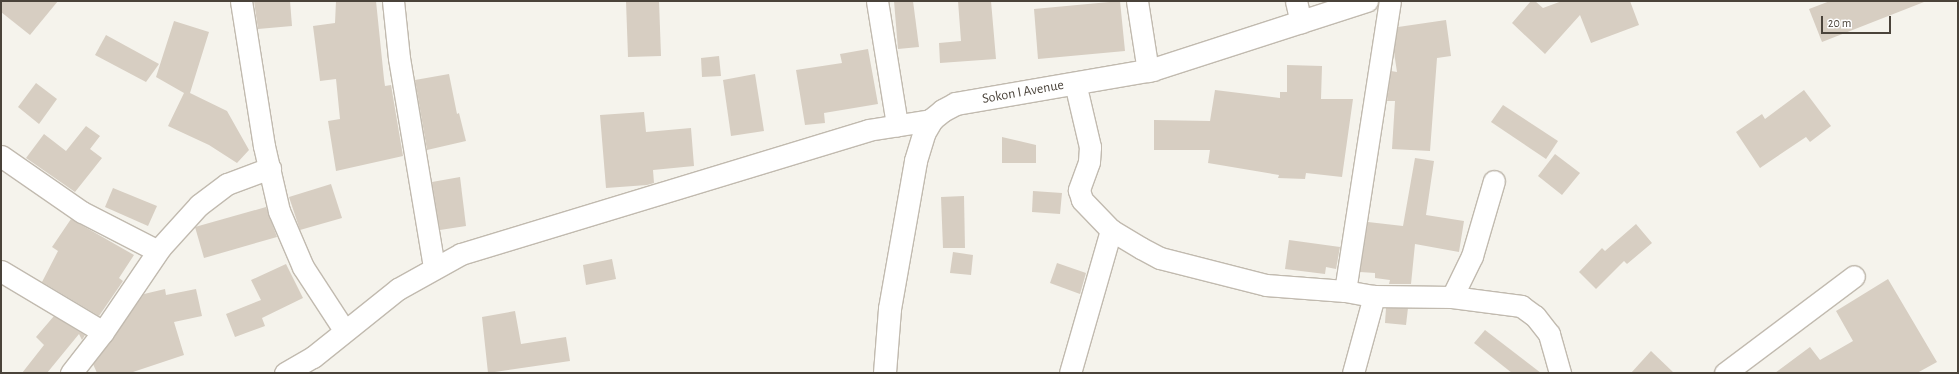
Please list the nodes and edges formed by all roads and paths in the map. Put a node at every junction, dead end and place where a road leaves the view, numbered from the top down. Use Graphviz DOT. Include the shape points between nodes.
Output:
graph roads {
  1 [pos="241,1"];
  2 [pos="393,1"];
  3 [pos="877,1"];
  4 [pos="1137,1"];
  5 [pos="1296,1"];
  6 [pos="1364,1"];
  7 [pos="1390,1"];
  8 [pos="1301,22"];
  9 [pos="1148,71"];
  10 [pos="1075,83"];
  11 [pos="932,120"];
  12 [pos="897,125"];
  13 [pos="1,156"];
  14 [pos="270,168"];
  15 [pos="1494,181"];
  16 [pos="1111,230"];
  17 [pos="158,251"];
  18 [pos="434,268"];
  19 [pos="1,271"];
  20 [pos="1854,276"];
  21 [pos="1345,291"];
  22 [pos="1374,296"];
  23 [pos="1452,298"];
  24 [pos="344,330"];
  25 [pos="103,332"];
  26 [pos="71,373"];
  27 [pos="285,373"];
  28 [pos="884,373"];
  29 [pos="1070,373"];
  30 [pos="1353,373"];
  31 [pos="1560,373"];
  32 [pos="1725,373"];
  1 -- 14 [label="street" via="264,146"];
  2 -- 18 [label="street" via="399,58"];
  3 -- 12 [label="street"];
  4 -- 9 [label="street"];
  5 -- 8 [label="street"];
  6 -- 8 [label="street, Sokon I Avenue"];
  7 -- 21 [label="street"];
  8 -- 9 [label="street, Sokon I Avenue"];
  9 -- 10 [label="street, Sokon I Avenue"];
  10 -- 11 [label="street, Sokon I Avenue" via="956,104"];
  10 -- 16 [label="street" via="1090,147 1089,162 1079,190 1082,200"];
  11 -- 12 [label="street"];
  11 -- 28 [label="street, Sokon I Avenue" via="924,134 916,161 890,309"];
  12 -- 18 [label="street" via="868,130 461,254"];
  13 -- 17 [label="street" via="82,212"];
  14 -- 17 [label="street" via="227,184 199,205"];
  14 -- 24 [label="street" via="279,211 303,267"];
  15 -- 23 [label="street" via="1472,256"];
  16 -- 21 [label="street" via="1160,258 1232,278 1266,285"];
  16 -- 29 [label="street"];
  17 -- 25 [label="street"];
  18 -- 24 [label="street" via="398,289"];
  19 -- 25 [label="street"];
  20 -- 32 [label="street"];
  21 -- 22 [label="street"];
  22 -- 23 [label="street"];
  22 -- 30 [label="street"];
  23 -- 31 [label="street" via="1521,306 1536,316 1549,334"];
  24 -- 27 [label="street" via="313,357"];
  25 -- 26 [label="street"];
}
